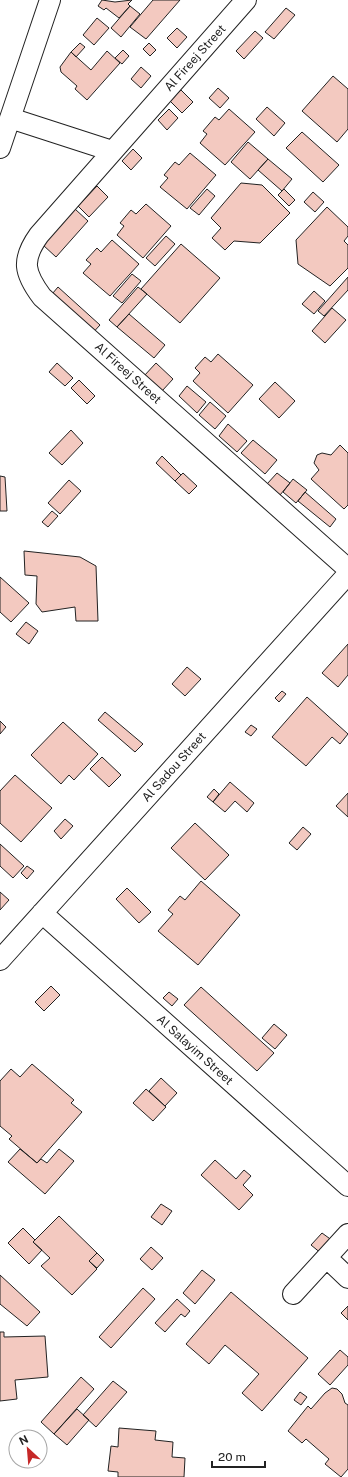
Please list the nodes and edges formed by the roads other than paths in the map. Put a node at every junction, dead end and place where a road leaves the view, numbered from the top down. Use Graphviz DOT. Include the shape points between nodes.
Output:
graph roads {
  1 [pos="50,0"];
  2 [pos="246,0"];
  3 [pos="10,118"];
  4 [pos="0,148"];
  5 [pos="112,151"];
  6 [pos="348,569"];
  7 [pos="348,574"];
  8 [pos="42,913"];
  9 [pos="0,960"];
  10 [pos="348,1186"];
  11 [pos="348,1234"];
  12 [pos="327,1258"];
  13 [pos="348,1278"];
  14 [pos="293,1294"];
  1 -- 3 [label="street"];
  2 -- 5 [label="street, Al Fireej Street"];
  3 -- 4 [label="street"];
  3 -- 5 [label="street"];
  5 -- 6 [label="street, Al Fireej Street" via="30,248 27,263 29,276 35,287 42,297"];
  7 -- 8 [label="street, Al Sadou Street"];
  8 -- 9 [label="street, Al Sadou Street"];
  8 -- 10 [label="street, Al Salayim Street"];
  11 -- 12 [label="street"];
  12 -- 13 [label="street"];
  12 -- 14 [label="street"];
}
